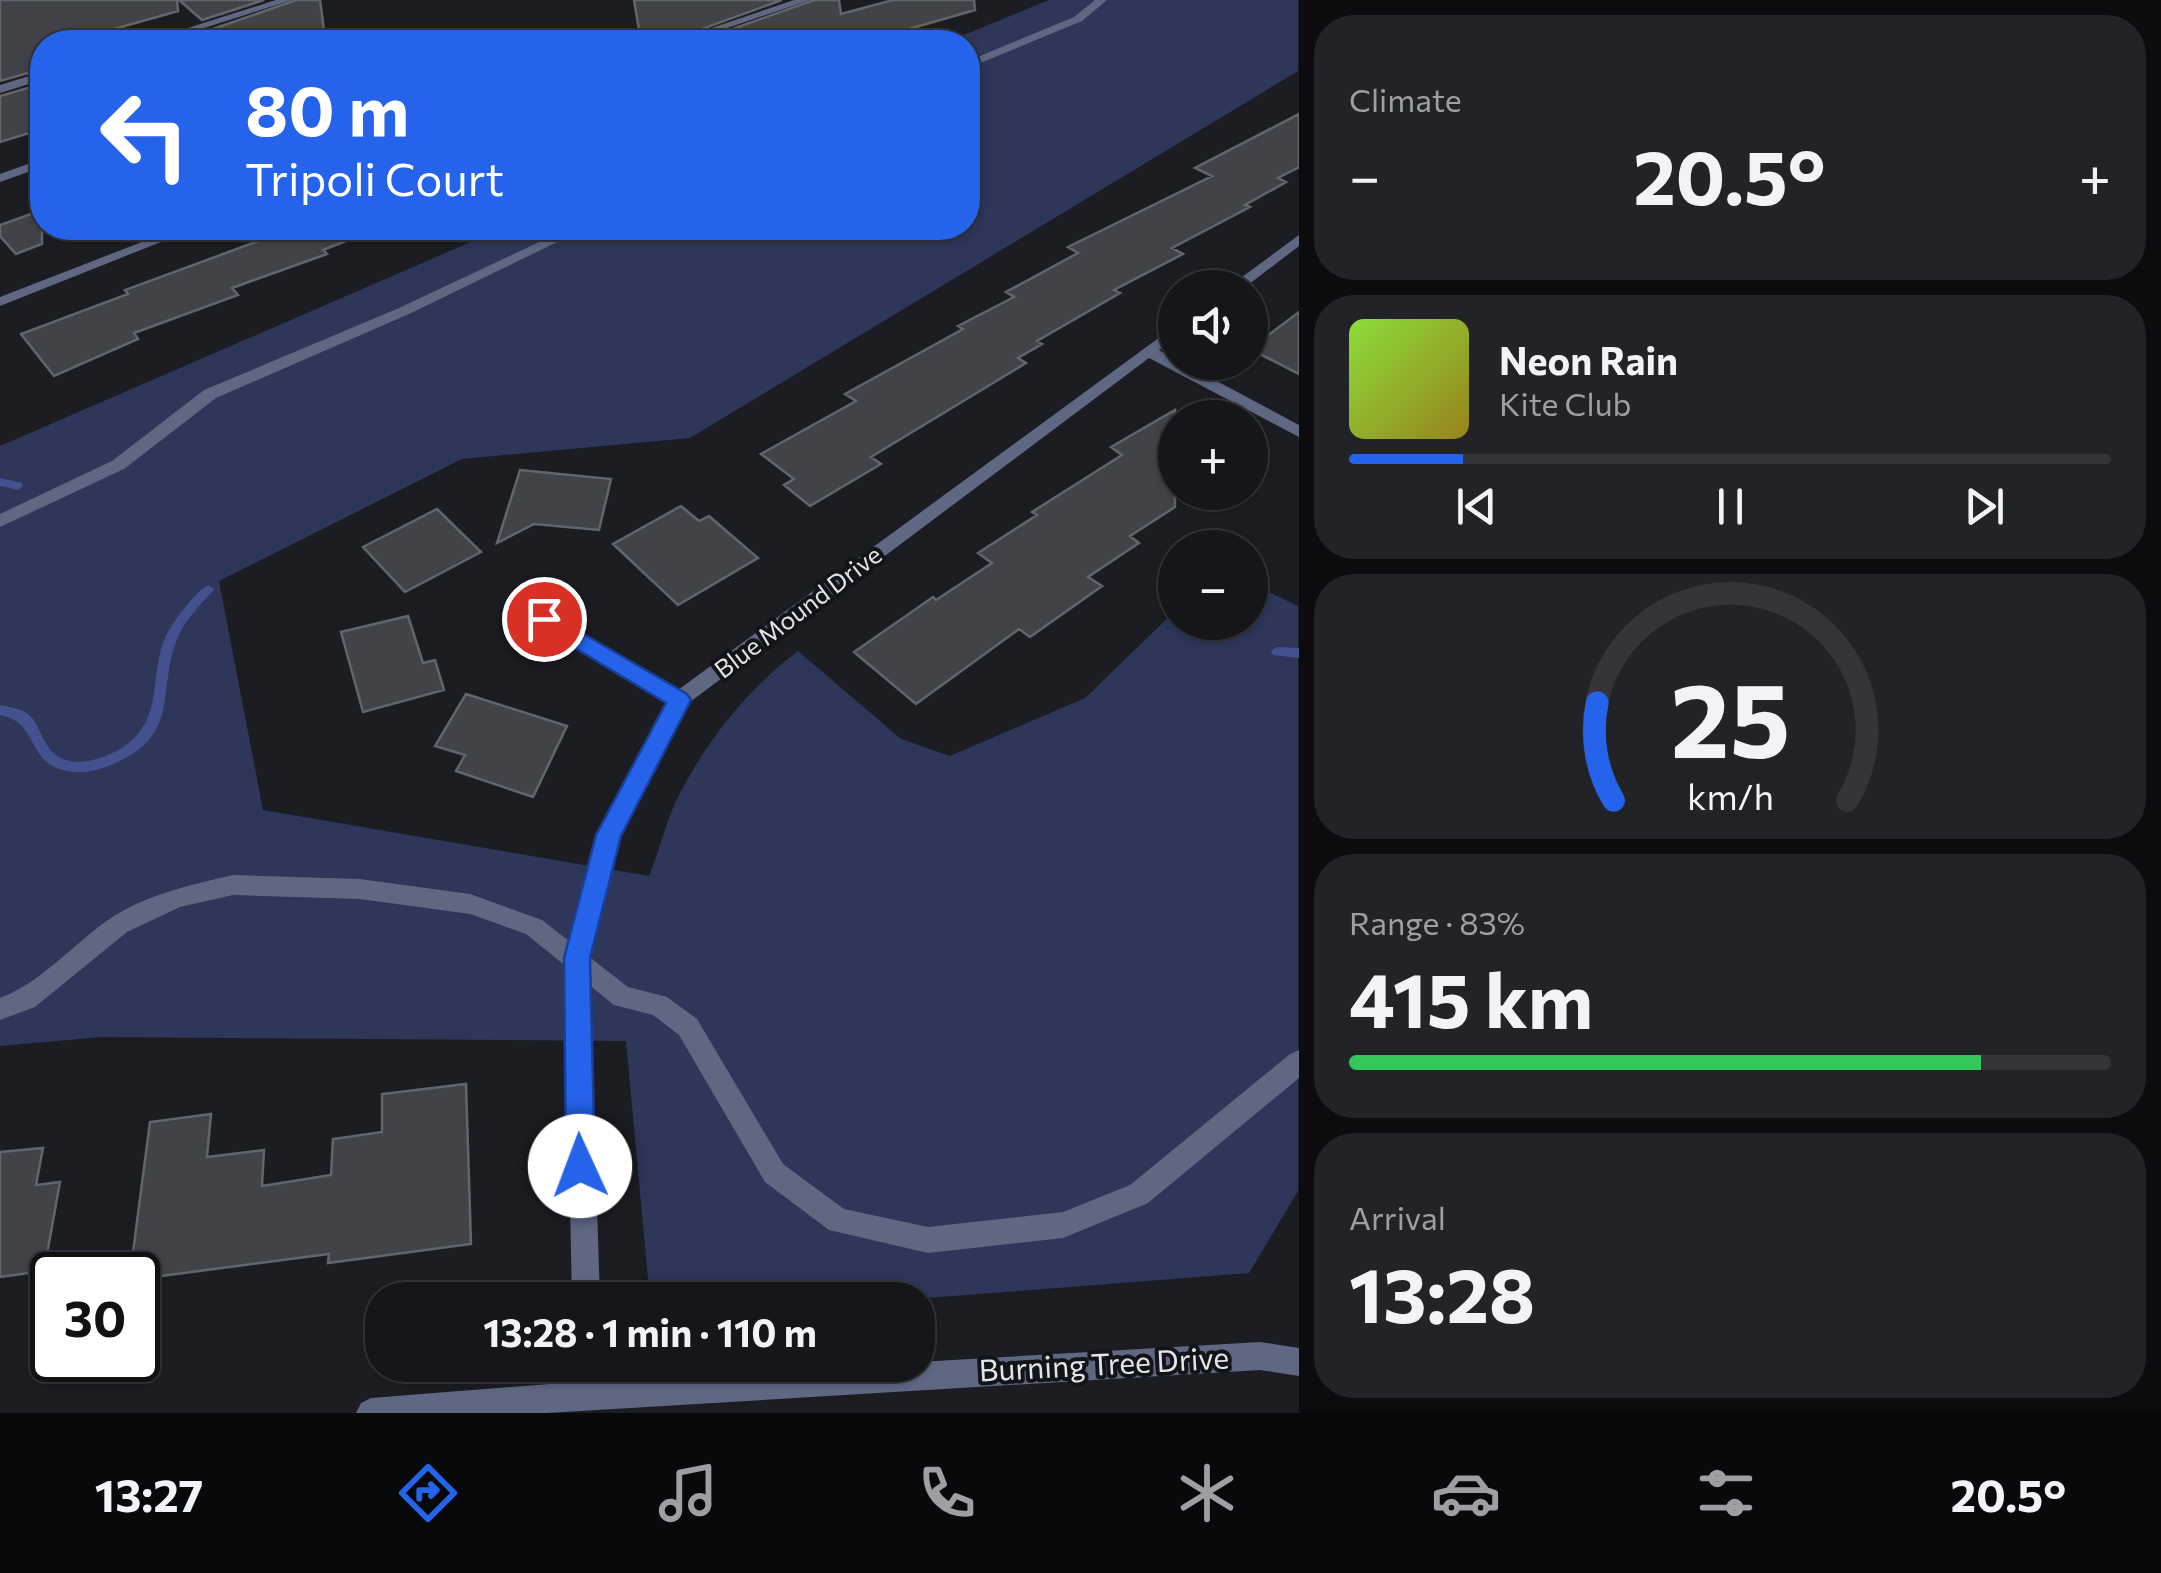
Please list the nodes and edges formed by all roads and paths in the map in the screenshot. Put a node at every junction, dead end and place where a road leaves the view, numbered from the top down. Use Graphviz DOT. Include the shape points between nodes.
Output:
graph roads {
  1 [pos="288,0"];
  2 [pos="805,0"];
  3 [pos="1102,0"];
  4 [pos="189,30"];
  5 [pos="713,30"];
  6 [pos="980,60"];
  7 [pos="30,80"];
  8 [pos="0,89"];
  9 [pos="30,167"];
  10 [pos="0,178"];
  11 [pos="1298,239"];
  12 [pos="158,240"];
  13 [pos="554,240"];
  14 [pos="1258,270"];
  15 [pos="0,302"];
  16 [pos="1158,344"];
  17 [pos="1148,352"];
  18 [pos="1298,432"];
  19 [pos="0,521"];
  20 [pos="544,619"];
  21 [pos="679,700"];
  22 [pos="577,958"];
  23 [pos="0,1009"];
  24 [pos="1298,1062"];
  25 [pos="586,1282"];
  26 [pos="1298,1362"];
  27 [pos="589,1382"];
  28 [pos="590,1396"];
  29 [pos="370,1413"];
  1 -- 4 [label="street"];
  2 -- 5 [label="street"];
  3 -- 6 [label="street" via="1078,19"];
  7 -- 8 [label="street"];
  9 -- 10 [label="street"];
  11 -- 14 [label="street"];
  12 -- 15 [label="street"];
  13 -- 19 [label="street" via="210,394 118,465"];
  16 -- 17 [label="street, Blue Mound Drive"];
  17 -- 18 [label="street"];
  17 -- 21 [label="street, Blue Mound Drive"];
  20 -- 21 [label="street"];
  21 -- 22 [label="street, Blue Mound Drive" via="608,835"];
  22 -- 23 [label="street" via="534,927 470,904 360,888 233,885 176,898 120,924 27,999"];
  22 -- 24 [label="street" via="622,998 659,1005 688,1027 774,1173 838,1222 928,1240 1063,1225 1139,1194"];
  22 -- 25 [label="street, Blue Mound Drive"];
  26 -- 28 [label="street, Burning Tree Drive" via="1260,1356"];
  27 -- 28 [label="street"];
  28 -- 29 [label="street, Burning Tree Drive"];
}
